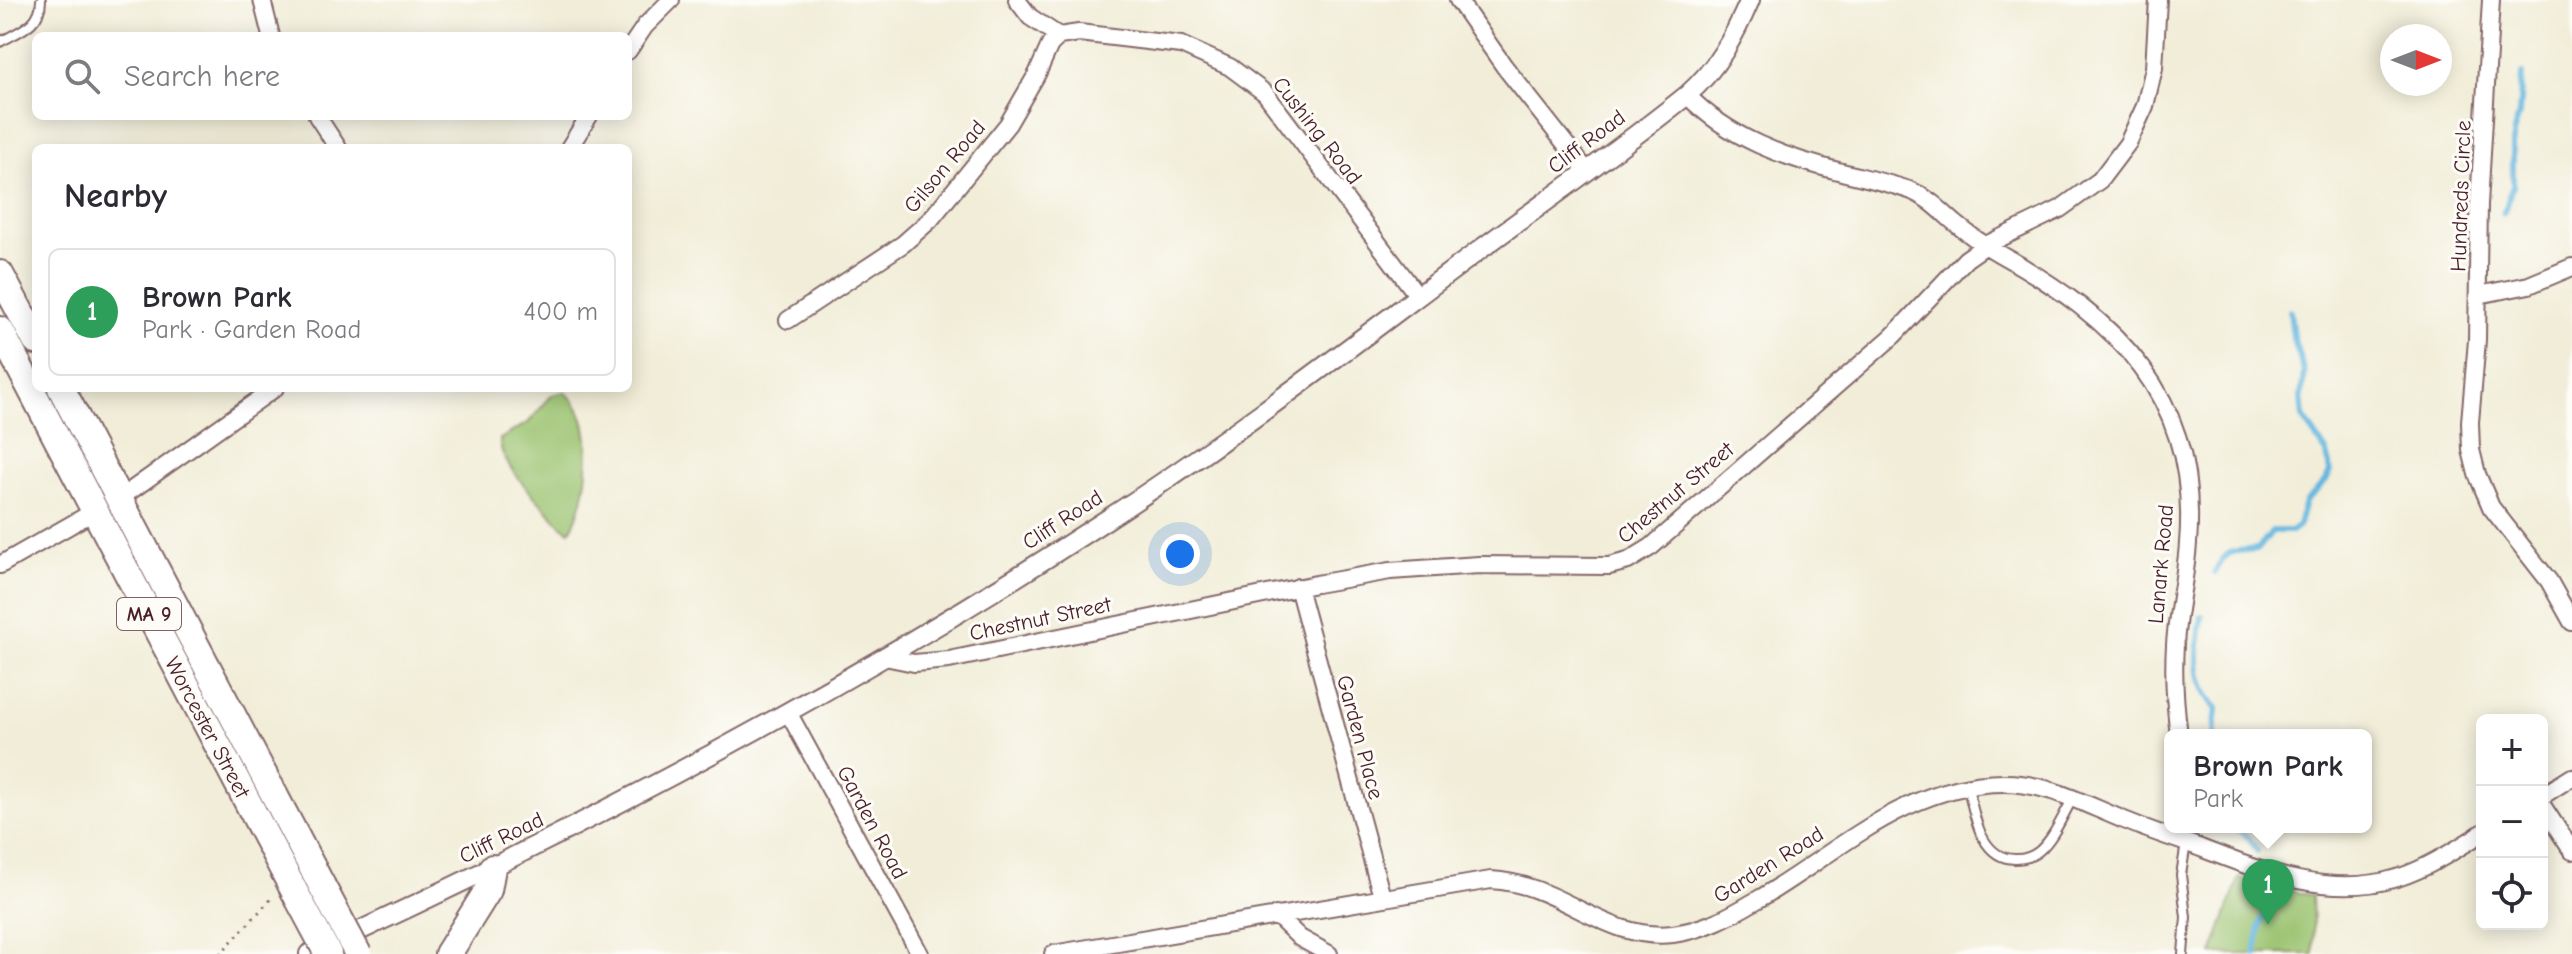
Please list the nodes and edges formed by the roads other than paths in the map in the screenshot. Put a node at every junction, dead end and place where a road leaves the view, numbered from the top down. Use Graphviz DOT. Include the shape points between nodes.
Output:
graph roads {
  1 [pos="41,0"];
  2 [pos="262,0"];
  3 [pos="671,0"];
  4 [pos="1017,0"];
  5 [pos="1458,0"];
  6 [pos="1750,0"];
  7 [pos="2158,0"];
  8 [pos="2491,0"];
  9 [pos="270,32"];
  10 [pos="1059,36"];
  11 [pos="0,42"];
  12 [pos="632,45"];
  13 [pos="1687,95"];
  14 [pos="320,120"];
  15 [pos="586,120"];
  16 [pos="335,144"];
  17 [pos="572,144"];
  18 [pos="1586,170"];
  19 [pos="1986,245"];
  20 [pos="2572,267"];
  21 [pos="0,274"];
  22 [pos="2478,295"];
  23 [pos="1418,296"];
  24 [pos="788,320"];
  25 [pos="0,330"];
  26 [pos="32,334"];
  27 [pos="32,391"];
  28 [pos="33,392"];
  29 [pos="63,392"];
  30 [pos="269,392"];
  31 [pos="119,499"];
  32 [pos="95,511"];
  33 [pos="0,565"];
  34 [pos="1298,587"];
  35 [pos="2572,622"];
  36 [pos="885,657"];
  37 [pos="788,712"];
  38 [pos="2178,729"];
  39 [pos="2572,777"];
  40 [pos="1968,786"];
  41 [pos="2548,792"];
  42 [pos="2073,798"];
  43 [pos="2548,814"];
  44 [pos="2164,828"];
  45 [pos="2187,835"];
  46 [pos="2476,836"];
  47 [pos="2572,851"];
  48 [pos="492,868"];
  49 [pos="1382,897"];
  50 [pos="1276,915"];
  51 [pos="309,954"];
  52 [pos="328,954"];
  53 [pos="358,954"];
  54 [pos="448,954"];
  55 [pos="920,954"];
  56 [pos="1053,954"];
  57 [pos="1329,954"];
  58 [pos="2183,954"];
  1 -- 11 [label="lane" via="33,24"];
  2 -- 9 [label="street"];
  3 -- 12 [label="street"];
  4 -- 10 [label="street" via="1030,17"];
  5 -- 18 [label="street"];
  6 -- 13 [label="street, Cliff Road" via="1712,71"];
  7 -- 19 [label="street, Chestnut Street" via="2149,93 2121,154 2073,201"];
  8 -- 22 [label="street, Hundreds Circle"];
  10 -- 23 [label="street, Cushing Road" via="1079,33 1181,45 1230,67 1265,93"];
  10 -- 24 [label="street, Gilson Road" via="1008,124 930,220 903,244"];
  13 -- 18 [label="street, Cliff Road"];
  13 -- 19 [label="street" via="1726,128 1767,149 1919,194"];
  14 -- 16 [label="street"];
  15 -- 17 [label="street"];
  18 -- 23 [label="street, Cliff Road"];
  19 -- 34 [label="street, Chestnut Street" via="1893,336 1651,547 1628,561 1597,567 1424,567"];
  19 -- 38 [label="street, Lanark Road" via="2054,285 2110,329 2146,374 2174,428 2190,507 2175,646"];
  20 -- 22 [label="street, Hundreds Circle" via="2529,285"];
  21 -- 26 [label="highway"];
  22 -- 35 [label="street" via="2470,422 2477,474 2498,519 2541,570"];
  23 -- 36 [label="street, Cliff Road" via="1143,495"];
  25 -- 27 [label="highway, Worcester Street / MA 9"];
  28 -- 32 [label="highway, Worcester Street / MA 9"];
  29 -- 31 [label="highway, Worcester Street / MA 9"];
  30 -- 31 [label="street"];
  31 -- 53 [label="highway, Worcester Street / MA 9, bridge"];
  32 -- 33 [label="street"];
  32 -- 52 [label="highway, Worcester Street / MA 9, bridge" via="288,896"];
  34 -- 36 [label="street, Chestnut Street" via="949,660 914,663"];
  34 -- 49 [label="street, Garden Place"];
  36 -- 37 [label="street, Cliff Road"];
  37 -- 48 [label="street, Cliff Road"];
  37 -- 55 [label="street, Garden Road"];
  39 -- 41 [label="street"];
  40 -- 42 [label="street, Garden Road" via="2018,783"];
  40 -- 42 [label="lane" via="1984,840 2009,858 2038,852"];
  40 -- 49 [label="street, Garden Road" via="1883,818 1735,913 1676,933 1630,933 1546,892 1513,882 1479,881"];
  42 -- 44 [label="street, Garden Road"];
  43 -- 47 [label="street"];
  45 -- 46 [label="street, Garden Road" via="2281,877 2352,885 2413,872"];
  45 -- 58 [label="lane" via="2181,875"];
  48 -- 51 [label="street, Cliff Road"];
  48 -- 54 [label="highway" via="488,890"];
  49 -- 50 [label="street, Garden Road"];
  50 -- 56 [label="street, Garden Road"];
  50 -- 57 [label="street" via="1300,938"];
}
